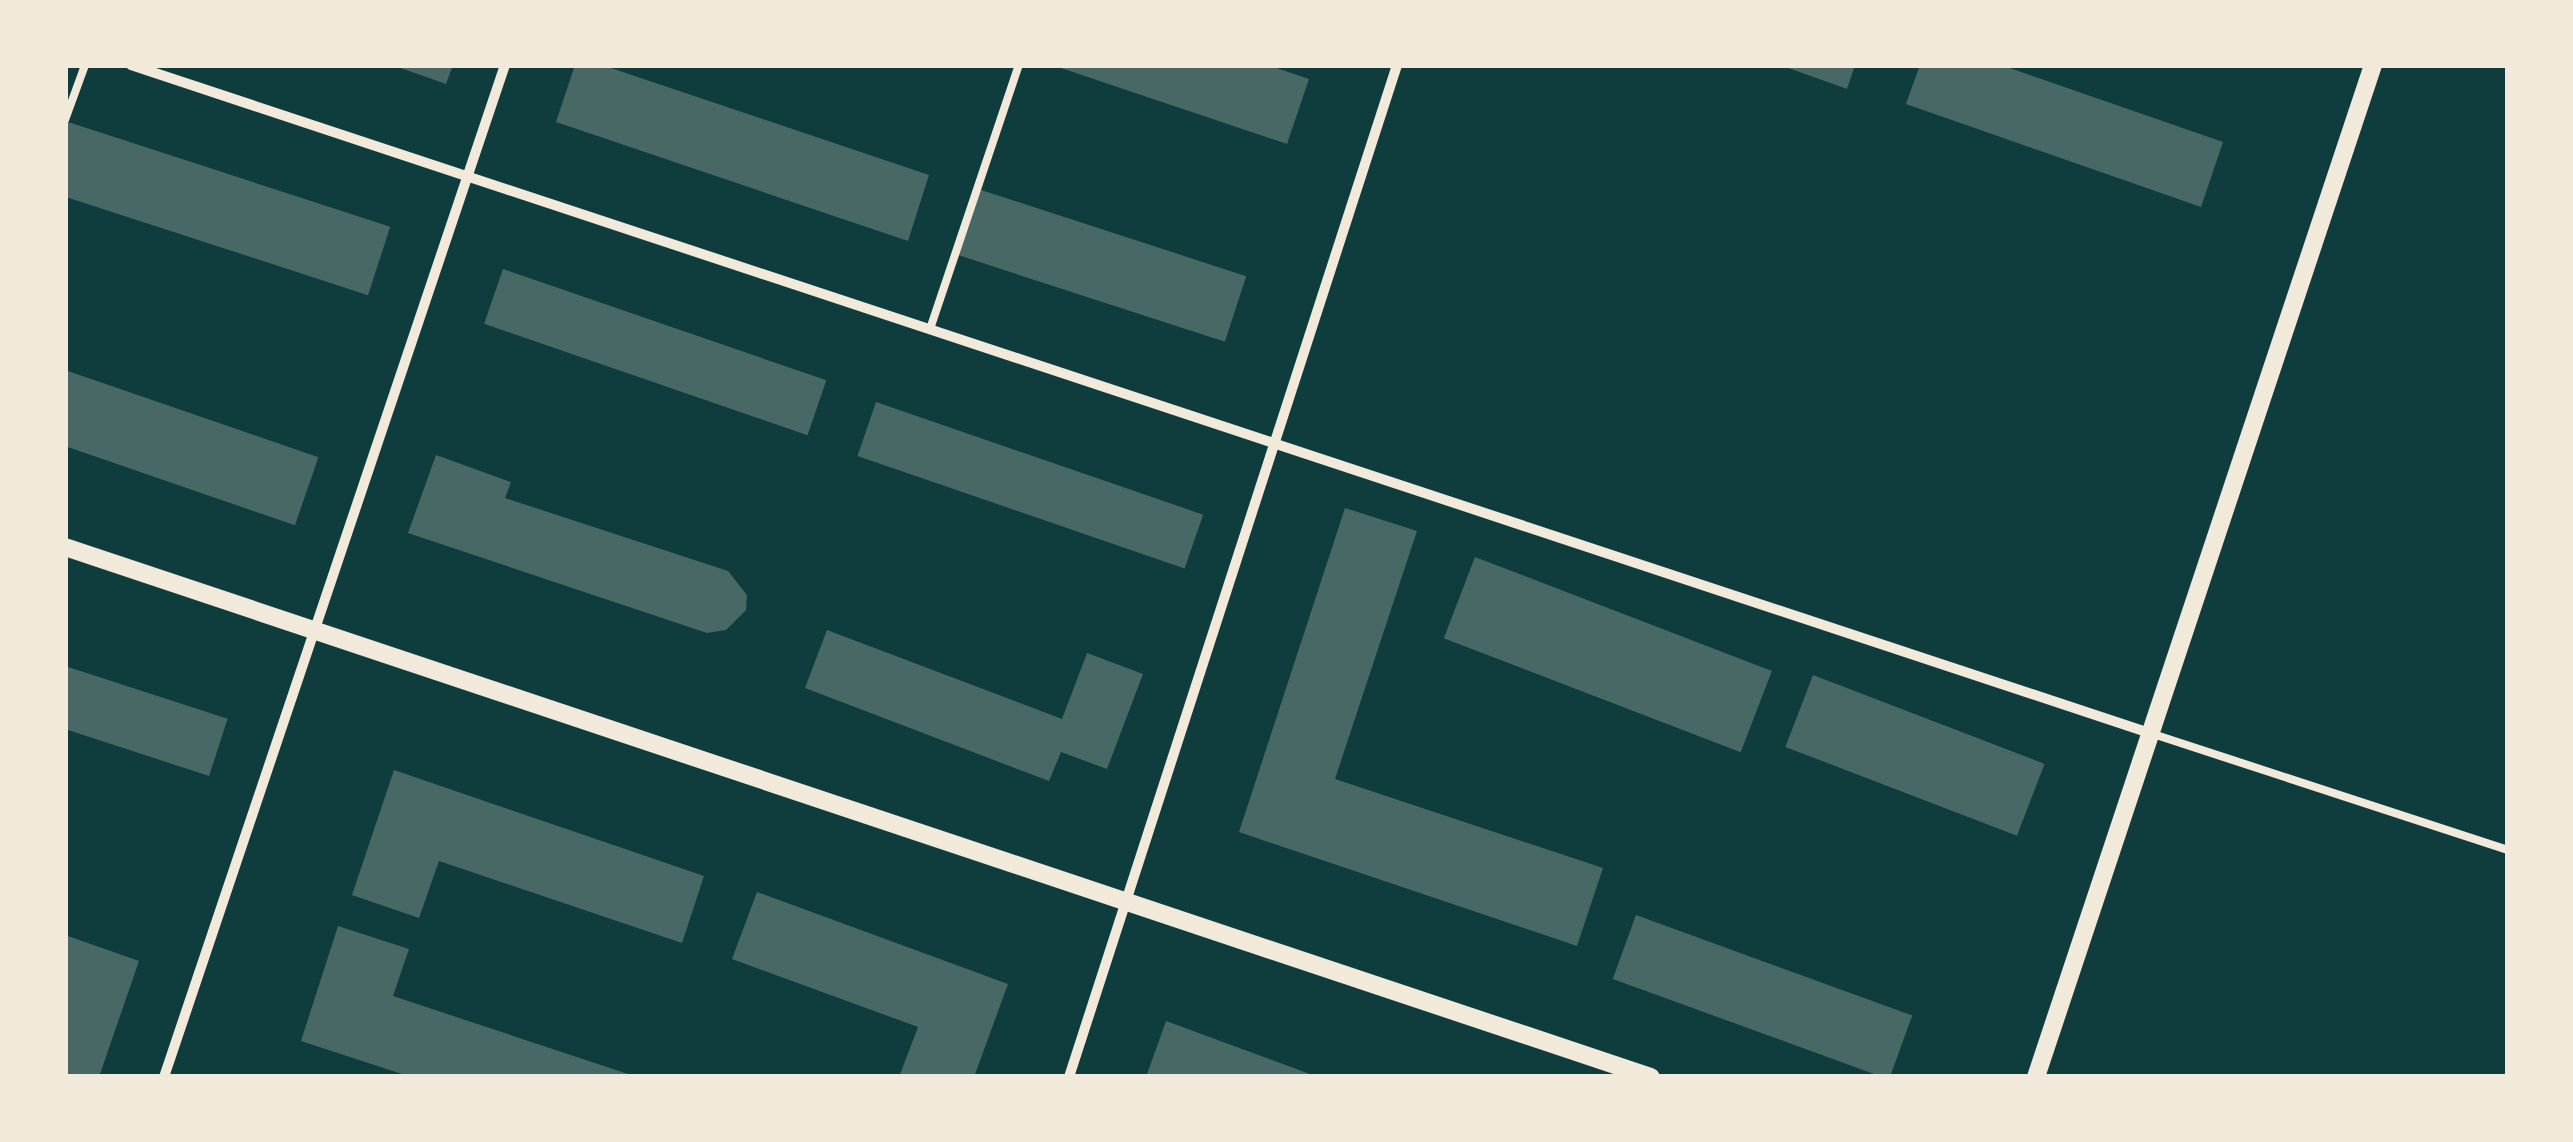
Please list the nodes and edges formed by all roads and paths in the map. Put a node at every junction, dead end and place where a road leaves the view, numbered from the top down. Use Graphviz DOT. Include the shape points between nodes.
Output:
graph roads {
  1 [pos="85,65"];
  2 [pos="132,65"];
  3 [pos="505,65"];
  4 [pos="1019,65"];
  5 [pos="1397,65"];
  6 [pos="2372,65"];
  7 [pos="65,120"];
  8 [pos="468,176"];
  9 [pos="930,329"];
  10 [pos="1274,443"];
  11 [pos="65,547"];
  12 [pos="314,630"];
  13 [pos="2150,733"];
  14 [pos="2508,850"];
  15 [pos="1127,897"];
  16 [pos="164,1077"];
  17 [pos="1068,1077"];
  18 [pos="1651,1077"];
  19 [pos="2036,1077"];
  1 -- 7 [label="lane"];
  2 -- 8 [label="street"];
  3 -- 8 [label="street"];
  4 -- 9 [label="lane"];
  5 -- 10 [label="street"];
  6 -- 13 [label="street"];
  8 -- 9 [label="street"];
  8 -- 12 [label="street"];
  9 -- 10 [label="street"];
  10 -- 13 [label="street"];
  10 -- 15 [label="street"];
  11 -- 12 [label="street"];
  12 -- 15 [label="street"];
  12 -- 16 [label="street"];
  13 -- 14 [label="lane"];
  13 -- 19 [label="street"];
  15 -- 17 [label="street"];
  15 -- 18 [label="street"];
}
